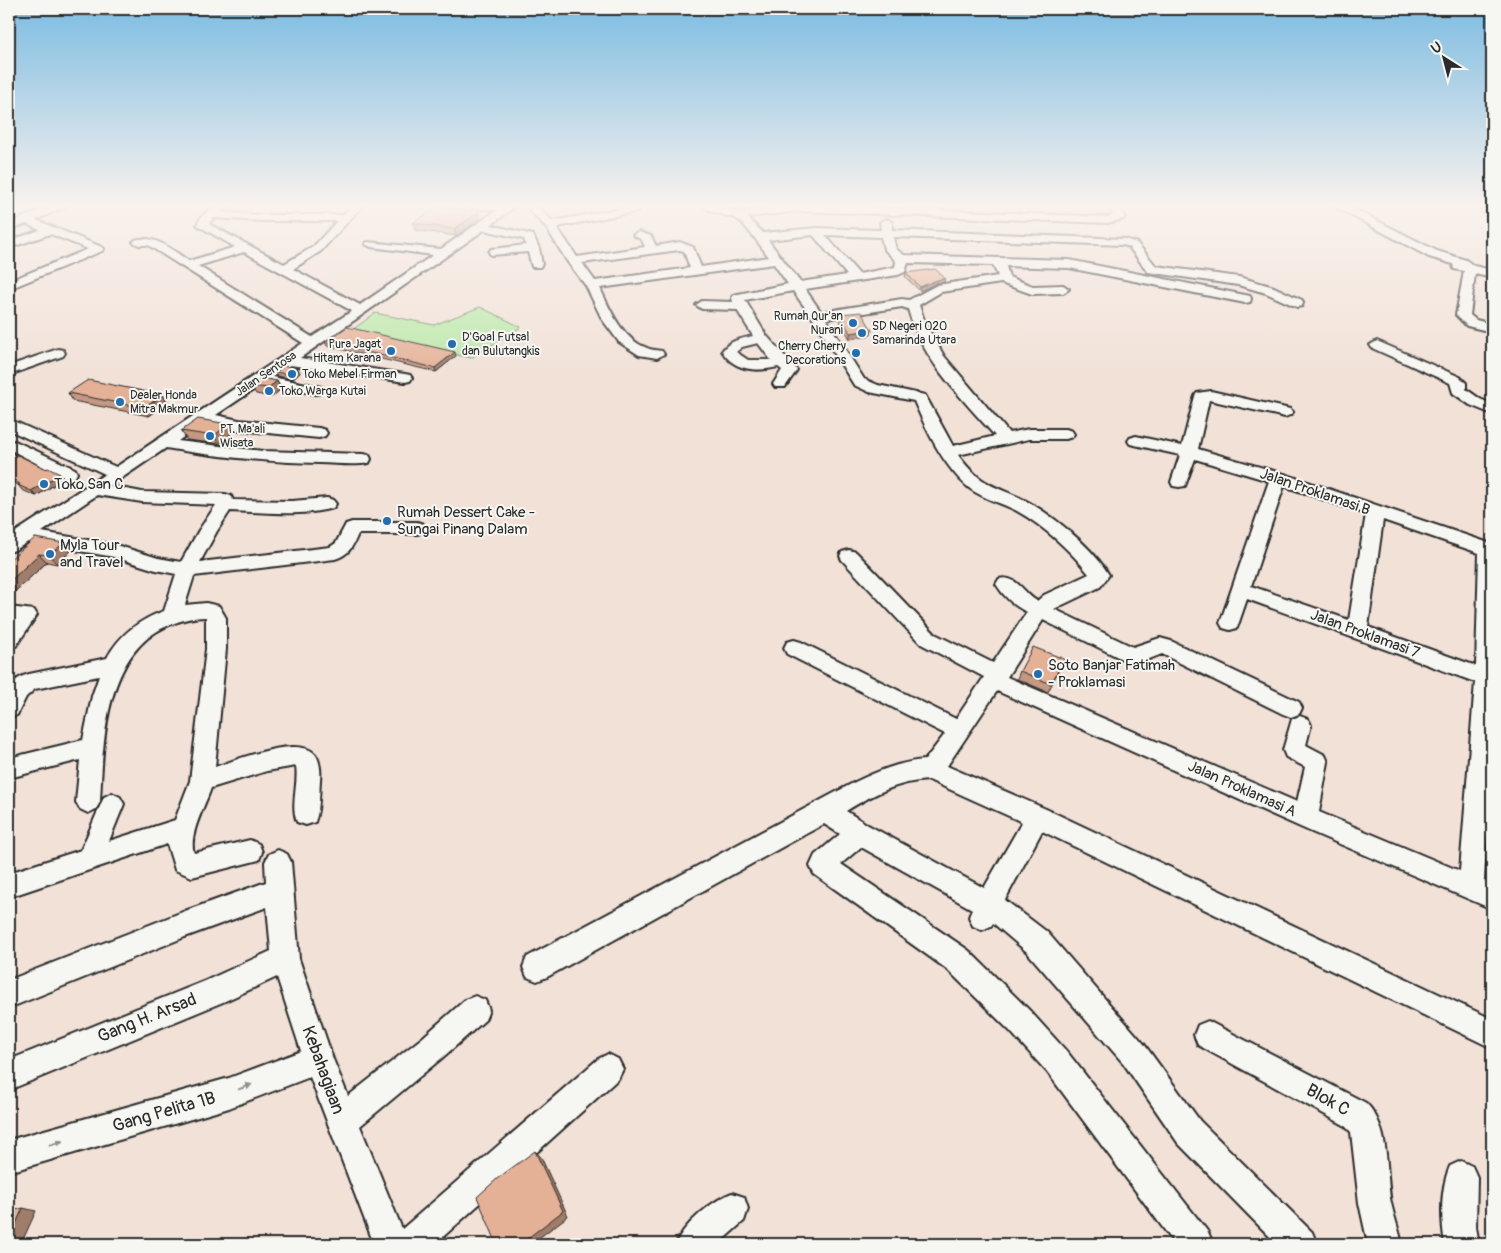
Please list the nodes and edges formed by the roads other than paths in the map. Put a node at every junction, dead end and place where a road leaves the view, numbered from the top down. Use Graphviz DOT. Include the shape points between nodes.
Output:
graph roads {
  1 [pos="62,263"];
  2 [pos="194,263"];
  3 [pos="272,263"];
  4 [pos="294,263"];
  5 [pos="429,263"];
  6 [pos="492,263"];
  7 [pos="575,263"];
  8 [pos="694,263"];
  9 [pos="752,263"];
  10 [pos="780,263"];
  11 [pos="844,263"];
  12 [pos="902,263"];
  13 [pos="999,263"];
  14 [pos="1054,263"];
  15 [pos="1148,263"];
  16 [pos="1439,263"];
  17 [pos="1463,263"];
  18 [pos="24,265"];
  19 [pos="189,265"];
  20 [pos="491,267"];
  21 [pos="1470,269"];
  22 [pos="284,270"];
  23 [pos="697,271"];
  24 [pos="36,274"];
  25 [pos="1492,274"];
  26 [pos="856,278"];
  27 [pos="1002,279"];
  28 [pos="9,285"];
  29 [pos="592,285"];
  30 [pos="797,287"];
  31 [pos="1063,289"];
  32 [pos="1245,299"];
  33 [pos="1297,303"];
  34 [pos="912,304"];
  35 [pos="702,305"];
  36 [pos="742,306"];
  37 [pos="361,310"];
  38 [pos="818,316"];
  39 [pos="1492,328"];
  40 [pos="762,338"];
  41 [pos="312,343"];
  42 [pos="1376,344"];
  43 [pos="58,353"];
  44 [pos="657,354"];
  45 [pos="286,360"];
  46 [pos="780,362"];
  47 [pos="9,371"];
  48 [pos="405,378"];
  49 [pos="258,379"];
  50 [pos="780,384"];
  51 [pos="316,390"];
  52 [pos="1492,409"];
  53 [pos="1286,412"];
  54 [pos="203,416"];
  55 [pos="9,424"];
  56 [pos="319,433"];
  57 [pos="1066,434"];
  58 [pos="31,435"];
  59 [pos="1006,438"];
  60 [pos="1136,441"];
  61 [pos="163,443"];
  62 [pos="12,448"];
  63 [pos="950,452"];
  64 [pos="1189,452"];
  65 [pos="363,459"];
  66 [pos="69,473"];
  67 [pos="116,473"];
  68 [pos="1278,478"];
  69 [pos="1179,482"];
  70 [pos="92,489"];
  71 [pos="226,504"];
  72 [pos="328,504"];
  73 [pos="1375,512"];
  74 [pos="417,528"];
  75 [pos="16,540"];
  76 [pos="1490,550"];
  77 [pos="849,556"];
  78 [pos="187,570"];
  79 [pos="1006,584"];
  80 [pos="1240,590"];
  81 [pos="1039,610"];
  82 [pos="9,614"];
  83 [pos="173,616"];
  84 [pos="1230,623"];
  85 [pos="1357,631"];
  86 [pos="9,641"];
  87 [pos="794,648"];
  88 [pos="113,665"];
  89 [pos="995,677"];
  90 [pos="1489,679"];
  91 [pos="9,709"];
  92 [pos="960,731"];
  93 [pos="92,747"];
  94 [pos="9,768"];
  95 [pos="931,770"];
  96 [pos="202,781"];
  97 [pos="88,802"];
  98 [pos="112,804"];
  99 [pos="825,812"];
  100 [pos="306,814"];
  101 [pos="1037,817"];
  102 [pos="1306,817"];
  103 [pos="183,828"];
  104 [pos="859,833"];
  105 [pos="250,852"];
  106 [pos="90,858"];
  107 [pos="9,885"];
  108 [pos="1471,888"];
  109 [pos="1492,897"];
  110 [pos="986,911"];
  111 [pos="285,960"];
  112 [pos="537,967"];
  113 [pos="9,994"];
  114 [pos="475,1010"];
  115 [pos="1492,1034"];
  116 [pos="1208,1035"];
  117 [pos="318,1059"];
  118 [pos="608,1069"];
  119 [pos="9,1075"];
  120 [pos="341,1121"];
  121 [pos="9,1156"];
  122 [pos="1461,1177"];
  123 [pos="732,1209"];
  124 [pos="391,1244"];
  125 [pos="410,1244"];
  126 [pos="693,1244"];
  127 [pos="1196,1244"];
  128 [pos="1300,1244"];
  129 [pos="1385,1244"];
  130 [pos="1462,1244"];
  1 -- 24 [label="street"];
  2 -- 19 [label="street"];
  3 -- 22 [label="street"];
  4 -- 22 [label="street"];
  5 -- 37 [label="street, Jalan Sentosa"];
  6 -- 20 [label="street"];
  7 -- 29 [label="street"];
  8 -- 23 [label="street"];
  9 -- 23 [label="street"];
  10 -- 30 [label="street"];
  11 -- 26 [label="street"];
  12 -- 26 [label="street" via="902,269 898,271"];
  13 -- 27 [label="street" via="1004,276"];
  14 -- 32 [label="street"];
  15 -- 33 [label="street" via="1152,269 1239,281 1270,290"];
  16 -- 21 [label="street"];
  17 -- 21 [label="street"];
  18 -- 24 [label="street" via="36,270"];
  19 -- 41 [label="street"];
  21 -- 25 [label="street"];
  21 -- 39 [label="street" via="1463,315 1472,323"];
  22 -- 37 [label="street"];
  23 -- 29 [label="street"];
  24 -- 28 [label="street"];
  26 -- 30 [label="street"];
  27 -- 31 [label="street" via="1032,290"];
  27 -- 34 [label="street" via="937,289"];
  29 -- 44 [label="street" via="622,338 642,352"];
  30 -- 36 [label="street" via="741,296 738,298"];
  30 -- 38 [label="street"];
  34 -- 38 [label="street"];
  34 -- 59 [label="street" via="921,332 938,357"];
  35 -- 36 [label="street"];
  36 -- 40 [label="street"];
  37 -- 41 [label="street, Jalan Sentosa"];
  38 -- 63 [label="street" via="859,382 920,398 932,425"];
  40 -- 46 [label="street"];
  40 -- 46 [label="street" via="737,344 729,351 731,357 738,362 762,366"];
  41 -- 45 [label="street, Jalan Sentosa"];
  42 -- 52 [label="street" via="1455,380 1459,383 1458,390"];
  43 -- 47 [label="street"];
  45 -- 48 [label="street"];
  45 -- 49 [label="street, Jalan Sentosa"];
  46 -- 50 [label="street" via="790,370"];
  49 -- 51 [label="street"];
  49 -- 54 [label="street, Jalan Sentosa"];
  53 -- 64 [label="street" via="1203,395"];
  54 -- 56 [label="street" via="239,425"];
  54 -- 61 [label="street, Jalan Sentosa"];
  55 -- 58 [label="street"];
  57 -- 59 [label="street"];
  58 -- 62 [label="street"];
  58 -- 67 [label="street"];
  59 -- 63 [label="street"];
  60 -- 64 [label="street, Jalan Proklamasi B"];
  61 -- 65 [label="street" via="209,451 290,458"];
  61 -- 67 [label="street, Jalan Sentosa"];
  62 -- 66 [label="street"];
  63 -- 81 [label="street" via="959,468 975,484 1035,514 1100,575 1093,582 1050,600"];
  64 -- 68 [label="street, Jalan Proklamasi B"];
  64 -- 69 [label="street"];
  67 -- 70 [label="street, Jalan Sentosa"];
  68 -- 73 [label="street, Jalan Proklamasi B"];
  68 -- 80 [label="street"];
  70 -- 71 [label="street" via="142,497 226,500"];
  70 -- 75 [label="street, Jalan Sentosa"];
  71 -- 72 [label="street" via="292,507"];
  71 -- 78 [label="street" via="210,526"];
  73 -- 76 [label="street, Jalan Proklamasi B"];
  73 -- 85 [label="street"];
  74 -- 78 [label="street" via="352,528 343,547 335,553"];
  75 -- 78 [label="street" via="116,551"];
  76 -- 90 [label="street"];
  77 -- 89 [label="street, Jalan Proklamasi A" via="928,638"];
  78 -- 83 [label="street"];
  79 -- 81 [label="street" via="1021,601"];
  80 -- 84 [label="street"];
  80 -- 85 [label="street, Jalan Proklamasi 7"];
  81 -- 89 [label="street"];
  81 -- 102 [label="street" via="1133,656 1164,646 1296,716 1294,750 1317,762"];
  82 -- 86 [label="street" via="27,615"];
  83 -- 88 [label="street" via="139,632"];
  83 -- 96 [label="street" via="204,610 212,611 216,618 216,650"];
  85 -- 90 [label="street, Jalan Proklamasi 7"];
  87 -- 92 [label="street"];
  88 -- 91 [label="street" via="29,682 18,691"];
  88 -- 93 [label="street"];
  89 -- 92 [label="street"];
  89 -- 102 [label="street, Jalan Proklamasi A"];
  90 -- 108 [label="street"];
  92 -- 95 [label="street"];
  93 -- 94 [label="street"];
  93 -- 97 [label="street"];
  95 -- 99 [label="street" via="891,776"];
  95 -- 101 [label="street"];
  96 -- 100 [label="street" via="261,764 301,757 307,761 310,775"];
  96 -- 103 [label="street"];
  98 -- 106 [label="street"];
  99 -- 104 [label="street"];
  99 -- 112 [label="street"];
  101 -- 110 [label="street"];
  101 -- 115 [label="street"];
  102 -- 108 [label="street, Jalan Proklamasi A"];
  103 -- 105 [label="street" via="179,846 184,862 192,865"];
  103 -- 106 [label="street"];
  104 -- 110 [label="street"];
  104 -- 127 [label="street" via="823,866 958,960 1020,1020 1058,1063"];
  106 -- 107 [label="street"];
  108 -- 109 [label="street, Jalan Proklamasi A"];
  110 -- 128 [label="street" via="1037,942 1134,1054 1189,1132"];
  111 -- 113 [label="street, Kebahagiaan" via="278,876 185,924"];
  111 -- 117 [label="street, Kebahagiaan"];
  111 -- 119 [label="street, Gang H. Arsad"];
  114 -- 120 [label="street"];
  116 -- 129 [label="street, Blok C" via="1355,1114 1363,1122 1375,1203"];
  117 -- 120 [label="street, Kebahagiaan"];
  121 -- 117 [label="street, Gang Pelita 1B, one-way" via="230,1093"];
  118 -- 125 [label="street"];
  120 -- 124 [label="street, Kebahagiaan"];
  122 -- 130 [label="street" via="1459,1228"];
  123 -- 126 [label="street"];
}
